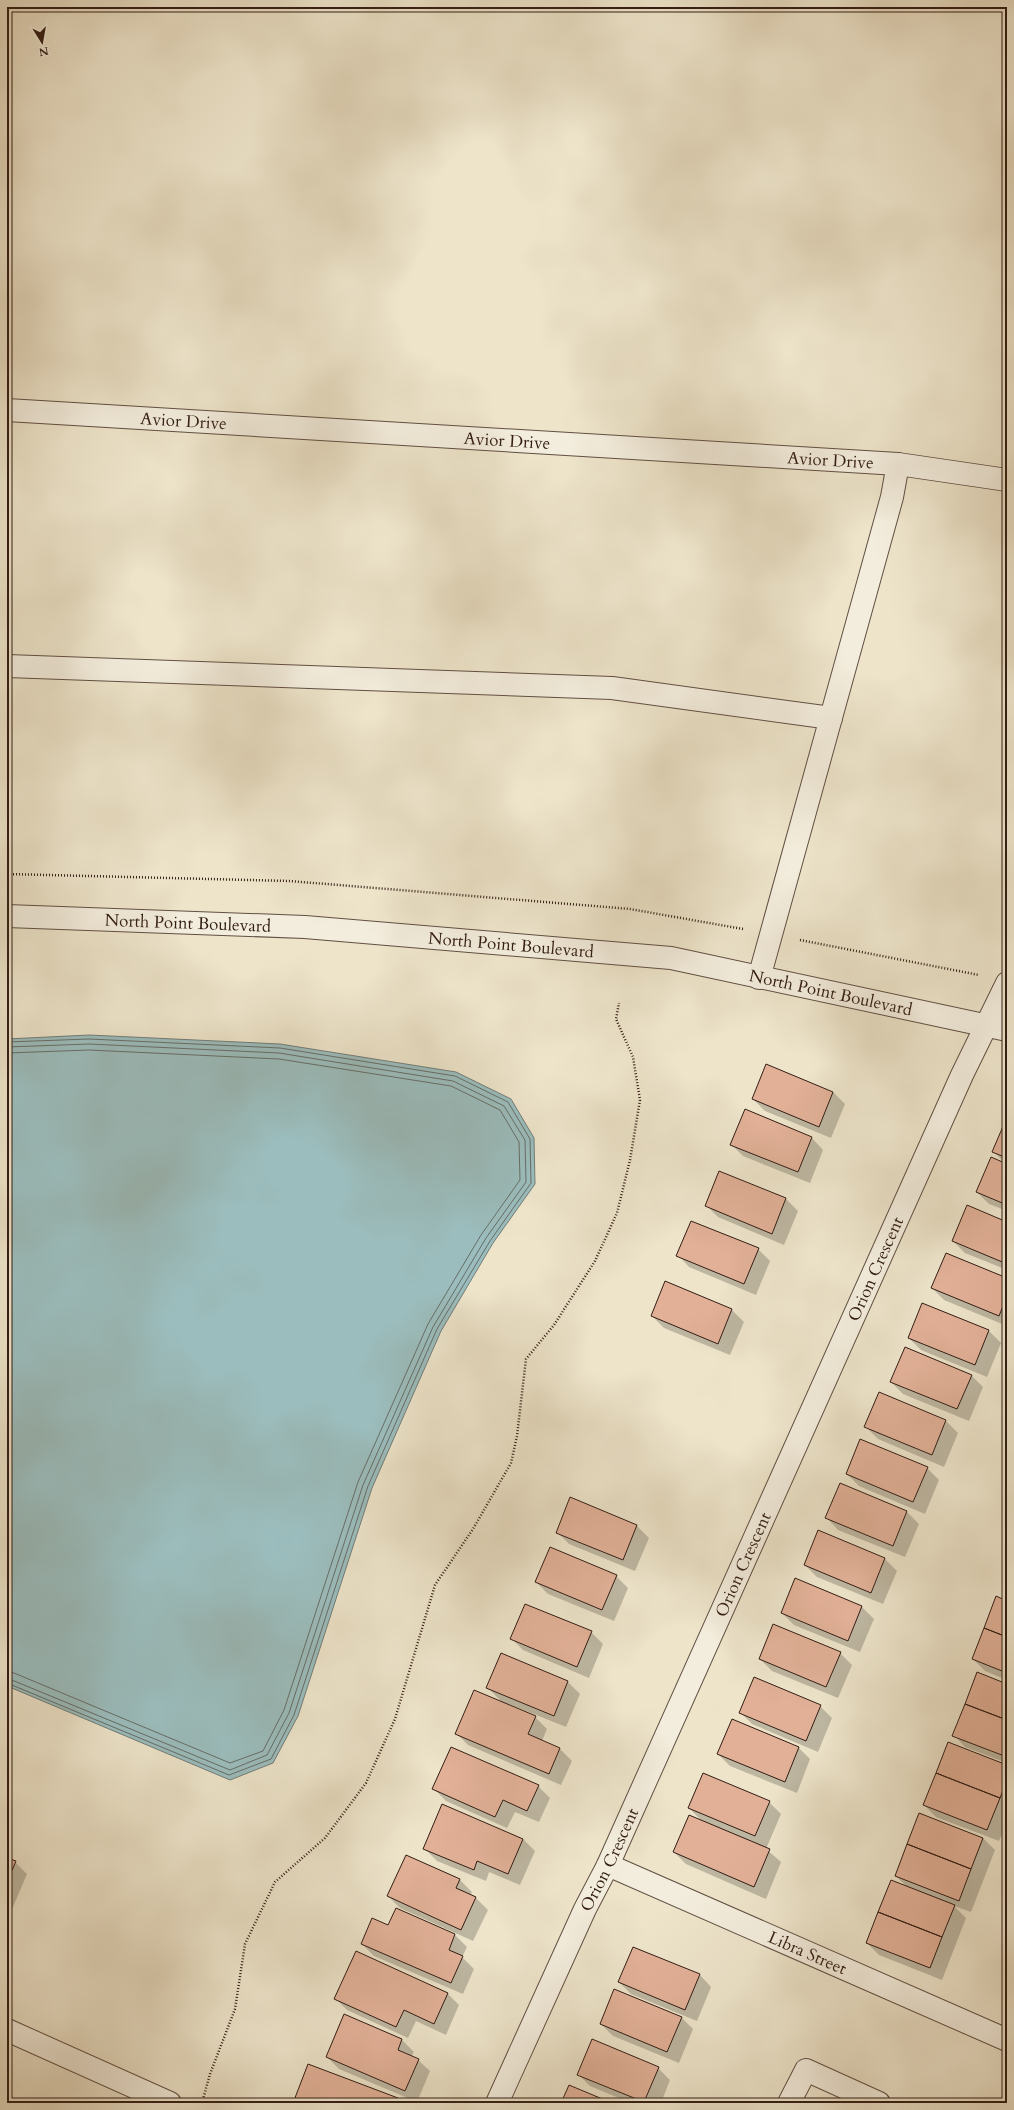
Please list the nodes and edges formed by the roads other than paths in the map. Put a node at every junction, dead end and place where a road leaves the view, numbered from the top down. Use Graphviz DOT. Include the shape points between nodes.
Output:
graph roads {
  1 [pos="7,410"];
  2 [pos="898,464"];
  3 [pos="1007,480"];
  4 [pos="7,666"];
  5 [pos="831,718"];
  6 [pos="7,916"];
  7 [pos="759,978"];
  8 [pos="1007,983"];
  9 [pos="986,1024"];
  10 [pos="1007,1030"];
  11 [pos="608,1865"];
  12 [pos="7,2030"];
  13 [pos="1007,2040"];
  14 [pos="170,2103"];
  15 [pos="497,2103"];
  16 [pos="789,2103"];
  17 [pos="879,2103"];
  1 -- 2 [label="street, Avior Drive"];
  2 -- 3 [label="street, Avior Drive"];
  2 -- 5 [label="street" via="892,497"];
  4 -- 5 [label="street" via="612,688"];
  5 -- 7 [label="street"];
  6 -- 7 [label="street, North Point Boulevard" via="313,928 672,958"];
  7 -- 9 [label="street, North Point Boulevard"];
  8 -- 9 [label="street, Orion Crescent"];
  9 -- 10 [label="street, North Point Boulevard"];
  9 -- 11 [label="street, Orion Crescent"];
  11 -- 13 [label="street, Libra Street"];
  11 -- 15 [label="street, Orion Crescent" via="585,1909"];
  12 -- 14 [label="street"];
  16 -- 17 [label="street" via="806,2070"];
}
